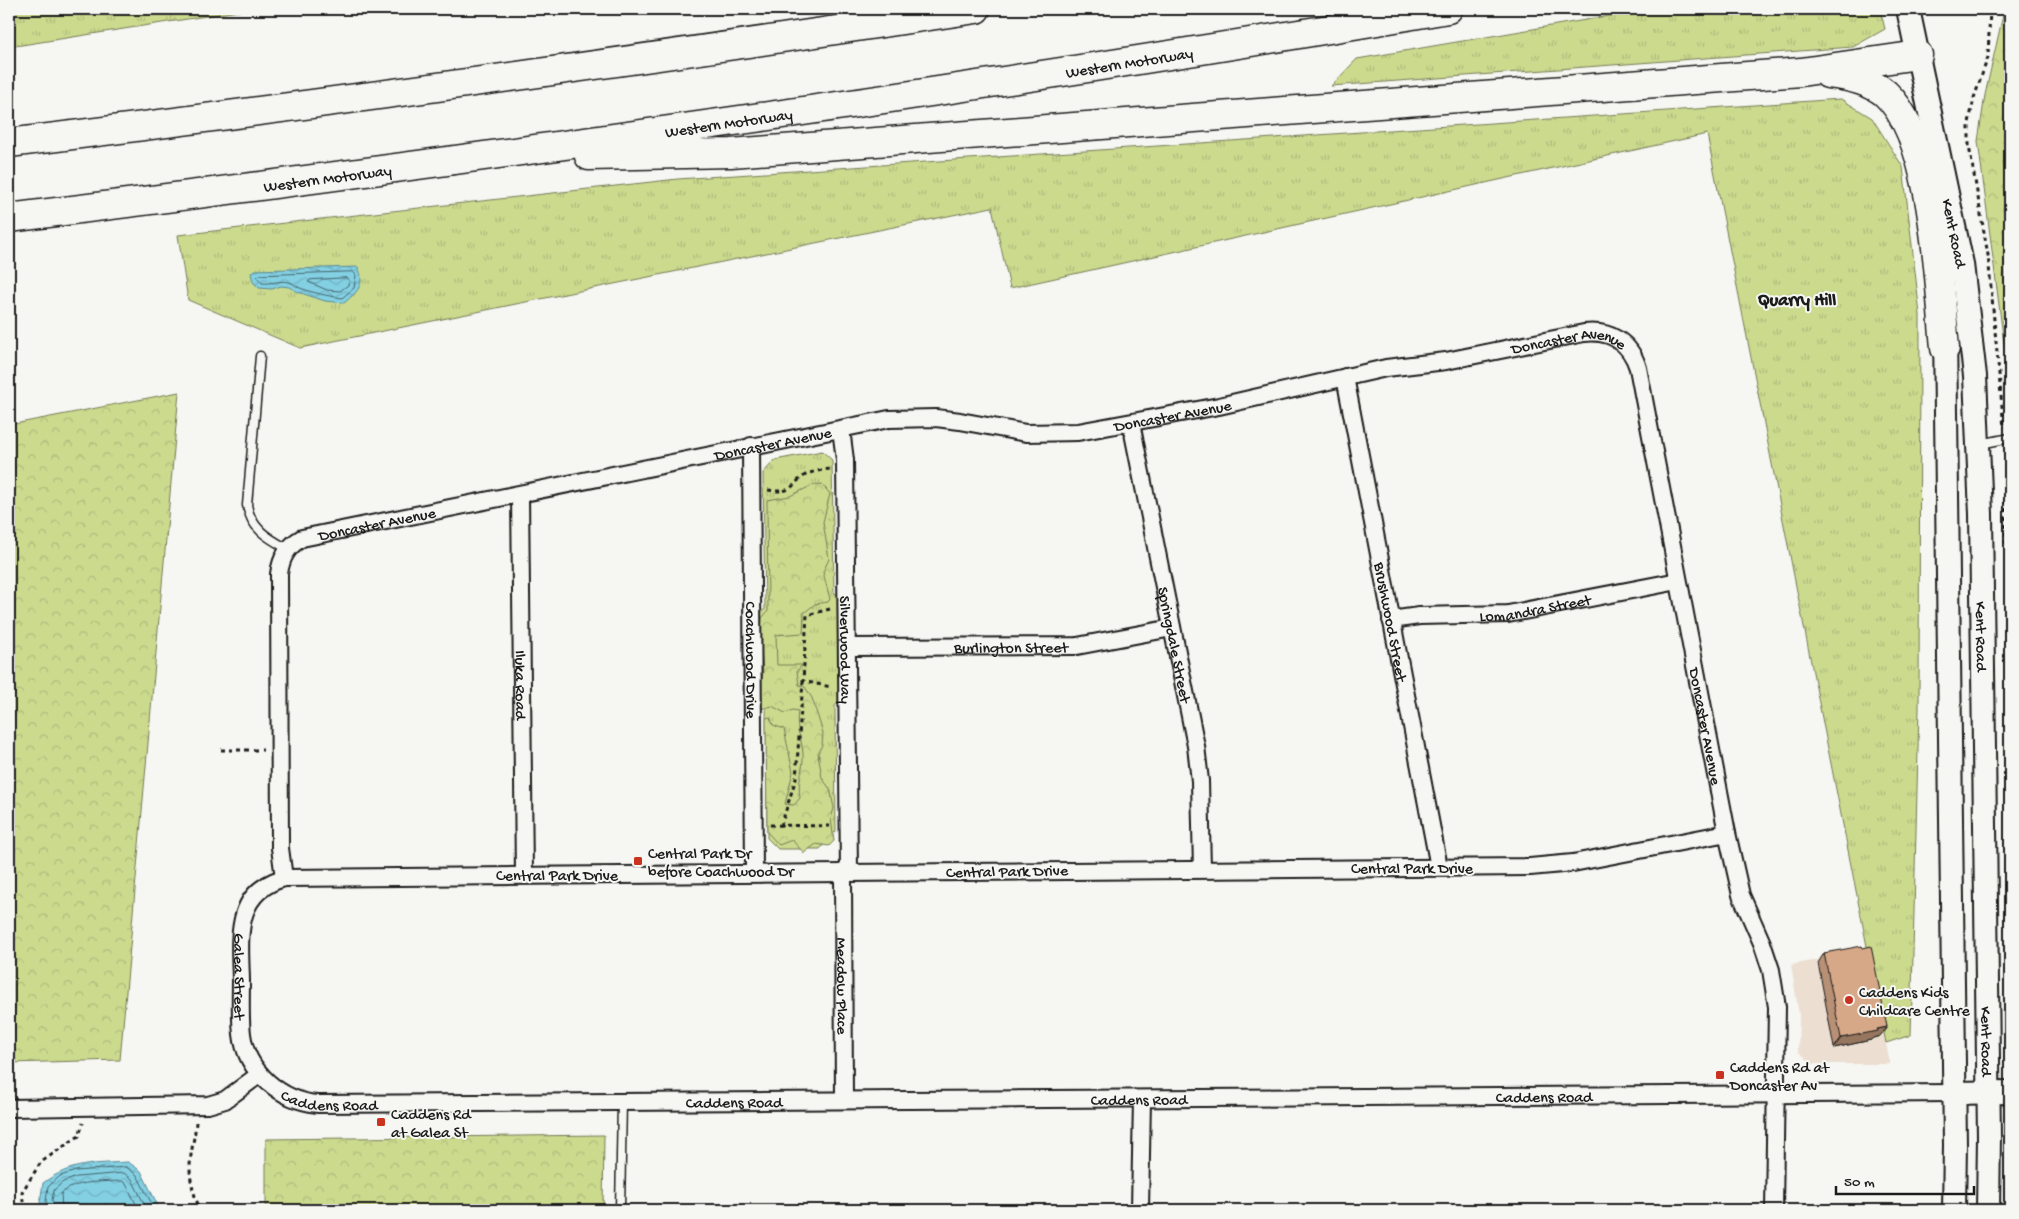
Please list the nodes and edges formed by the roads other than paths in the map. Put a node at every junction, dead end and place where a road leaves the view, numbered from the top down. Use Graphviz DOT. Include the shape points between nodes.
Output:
graph roads {
  1 [pos="875,9"];
  2 [pos="976,9"];
  3 [pos="1448,9"];
  4 [pos="1908,9"];
  5 [pos="744,44"];
  6 [pos="1918,55"];
  7 [pos="1801,72"];
  8 [pos="9,143"];
  9 [pos="474,158"];
  10 [pos="1944,183"];
  11 [pos="9,218"];
  12 [pos="1945,348"];
  13 [pos="260,356"];
  14 [pos="1345,377"];
  15 [pos="1131,423"];
  16 [pos="841,429"];
  17 [pos="2010,438"];
  18 [pos="1979,444"];
  19 [pos="751,446"];
  20 [pos="520,495"];
  21 [pos="288,549"];
  22 [pos="1678,581"];
  23 [pos="1392,620"];
  24 [pos="1172,628"];
  25 [pos="847,647"];
  26 [pos="1727,833"];
  27 [pos="1439,867"];
  28 [pos="1202,869"];
  29 [pos="846,872"];
  30 [pos="754,873"];
  31 [pos="524,874"];
  32 [pos="284,878"];
  33 [pos="266,1080"];
  34 [pos="1999,1092"];
  35 [pos="1954,1093"];
  36 [pos="1777,1095"];
  37 [pos="1142,1099"];
  38 [pos="844,1100"];
  39 [pos="622,1102"];
  40 [pos="9,1108"];
  41 [pos="620,1210"];
  42 [pos="1140,1210"];
  43 [pos="1774,1210"];
  44 [pos="1954,1210"];
  45 [pos="1988,1210"];
  1 -- 5 [label="highway"];
  2 -- 5 [label="highway"];
  3 -- 9 [label="highway, Western Motorway" via="1018,80"];
  4 -- 6 [label="main road, Kent Road"];
  5 -- 8 [label="highway"];
  6 -- 7 [label="highway"];
  6 -- 10 [label="main road, Kent Road"];
  7 -- 9 [label="highway" via="731,153"];
  7 -- 12 [label="highway" via="1848,76 1868,84 1884,92 1904,121 1925,176"];
  9 -- 11 [label="highway, Western Motorway"];
  10 -- 12 [label="main road, Kent Road"];
  10 -- 18 [label="main road, Kent Road" via="1970,318"];
  12 -- 35 [label="main road, Kent Road"];
  13 -- 21 [label="lane" via="248,514 266,537"];
  14 -- 15 [label="street, Doncaster Avenue"];
  14 -- 22 [label="street, Doncaster Avenue" via="1446,361 1584,333 1600,332 1618,339 1632,352 1638,368"];
  14 -- 23 [label="street, Brushwood Street"];
  15 -- 16 [label="street, Doncaster Avenue" via="1042,434 960,420 911,418"];
  15 -- 24 [label="street, Springdale Street"];
  16 -- 19 [label="street, Doncaster Avenue"];
  16 -- 25 [label="street, Silverwood Way" via="845,460"];
  17 -- 18 [label="lane"];
  18 -- 34 [label="main road, Kent Road"];
  19 -- 20 [label="street, Doncaster Avenue"];
  19 -- 30 [label="street, Coachwood Drive"];
  20 -- 21 [label="street, Doncaster Avenue" via="311,536 295,542"];
  20 -- 31 [label="street, Iluka Road"];
  21 -- 32 [label="street" via="280,564 278,583 280,848"];
  22 -- 23 [label="street, Lomandra Street" via="1508,614 1419,616"];
  22 -- 26 [label="street, Doncaster Avenue"];
  23 -- 27 [label="street, Brushwood Street"];
  24 -- 25 [label="street, Burlington Street" via="1077,646"];
  24 -- 28 [label="street, Springdale Street" via="1199,764"];
  25 -- 29 [label="street, Silverwood Way"];
  26 -- 27 [label="street, Central Park Drive" via="1558,865"];
  26 -- 36 [label="street, Doncaster Avenue" via="1741,895 1762,943 1773,981 1778,1020"];
  27 -- 28 [label="street, Central Park Drive"];
  28 -- 29 [label="street, Central Park Drive"];
  29 -- 30 [label="street, Central Park Drive"];
  29 -- 38 [label="street, Meadow Place"];
  30 -- 31 [label="street, Central Park Drive"];
  31 -- 32 [label="street, Central Park Drive"];
  32 -- 33 [label="street, Galea Street" via="254,895 241,925 242,1035 248,1054"];
  33 -- 39 [label="street, Caddens Road" via="293,1099 318,1104"];
  33 -- 40 [label="street" via="208,1105"];
  34 -- 35 [label="main road, Caddens Road"];
  34 -- 45 [label="main road, Kent Road"];
  35 -- 36 [label="street, Caddens Road"];
  35 -- 44 [label="main road, Kent Road"];
  36 -- 37 [label="street, Caddens Road"];
  36 -- 43 [label="street, Doncaster Avenue"];
  37 -- 38 [label="street, Caddens Road"];
  37 -- 42 [label="street"];
  38 -- 39 [label="street, Caddens Road"];
  39 -- 41 [label="lane"];
}
